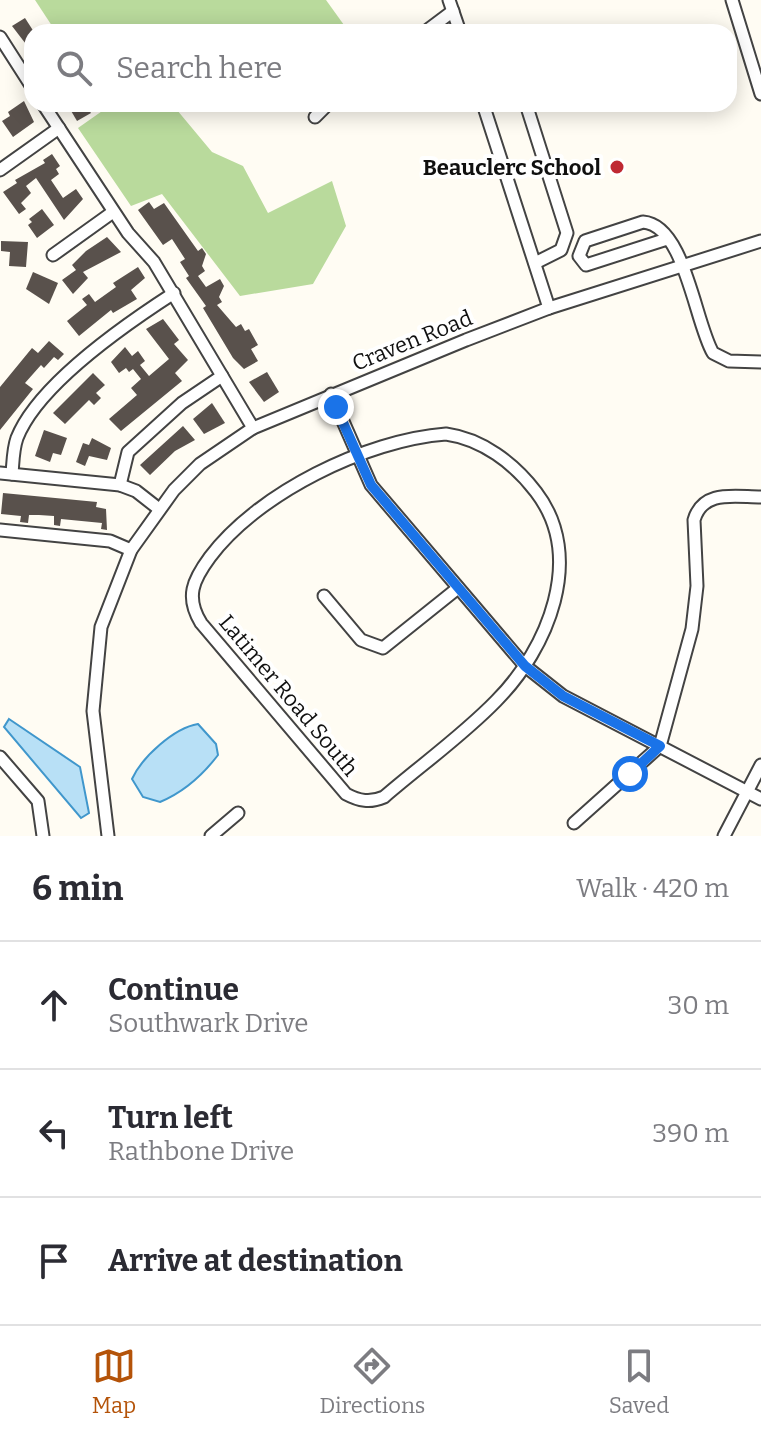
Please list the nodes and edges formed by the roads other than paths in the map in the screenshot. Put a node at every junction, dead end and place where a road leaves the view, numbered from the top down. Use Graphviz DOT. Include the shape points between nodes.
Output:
graph roads {
  1 [pos="732,0"];
  2 [pos="451,5"];
  3 [pos="433,24"];
  4 [pos="457,24"];
  5 [pos="1,43"];
  6 [pos="24,76"];
  7 [pos="761,94"];
  8 [pos="48,112"];
  9 [pos="320,112"];
  10 [pos="486,112"];
  11 [pos="529,112"];
  12 [pos="315,117"];
  13 [pos="59,128"];
  14 [pos="0,170"];
  15 [pos="113,212"];
  16 [pos="667,239"];
  17 [pos="761,241"];
  18 [pos="53,255"];
  19 [pos="535,263"];
  20 [pos="683,265"];
  21 [pos="174,293"];
  22 [pos="549,308"];
  23 [pos="761,362"];
  24 [pos="222,376"];
  25 [pos="331,394"];
  26 [pos="253,428"];
  27 [pos="356,458"];
  28 [pos="6,474"];
  29 [pos="120,485"];
  30 [pos="761,497"];
  31 [pos="159,509"];
  32 [pos="0,530"];
  33 [pos="131,550"];
  34 [pos="458,588"];
  35 [pos="324,596"];
  36 [pos="525,666"];
  37 [pos="660,746"];
  38 [pos="1,760"];
  39 [pos="761,765"];
  40 [pos="747,792"];
  41 [pos="761,799"];
  42 [pos="238,813"];
  43 [pos="574,823"];
  44 [pos="43,836"];
  45 [pos="108,836"];
  46 [pos="211,836"];
  47 [pos="724,836"];
  1 -- 7 [label="street"];
  2 -- 3 [label="street"];
  2 -- 4 [label="street"];
  5 -- 6 [label="street"];
  8 -- 13 [label="street"];
  9 -- 12 [label="street"];
  10 -- 19 [label="street"];
  11 -- 19 [label="street" via="567,233 561,250"];
  13 -- 14 [label="street"];
  13 -- 15 [label="street"];
  15 -- 18 [label="street"];
  15 -- 21 [label="street"];
  16 -- 16 [label="street" via="653,223 643,222 585,241 579,256 586,265"];
  16 -- 20 [label="street"];
  17 -- 20 [label="street, Craven Road"];
  19 -- 22 [label="street"];
  20 -- 22 [label="street, Craven Road"];
  20 -- 23 [label="street" via="713,353 729,361"];
  21 -- 24 [label="street"];
  21 -- 28 [label="street" via="117,331 56,387 18,435"];
  22 -- 25 [label="street, Craven Road"];
  24 -- 26 [label="street"];
  24 -- 29 [label="street" via="182,403 128,452"];
  25 -- 26 [label="street, Craven Road"];
  25 -- 27 [label="street"];
  26 -- 31 [label="street, Craven Road" via="200,464"];
  27 -- 34 [label="street" via="371,485"];
  27 -- 36 [label="street" via="429,436 461,436 487,447 535,490 553,524 560,573 549,616"];
  27 -- 36 [label="street, Latimer Road South" via="284,491 236,527 196,576 192,604 201,623 346,794 366,801 384,797 495,703"];
  28 -- 29 [label="street"];
  29 -- 31 [label="street"];
  30 -- 37 [label="street" via="710,498 697,510 692,629"];
  31 -- 33 [label="street, Craven Road"];
  32 -- 33 [label="street" via="110,541"];
  33 -- 45 [label="street, Craven Road" via="101,627 94,667 93,711"];
  34 -- 35 [label="street" via="380,648 361,640"];
  34 -- 36 [label="street"];
  36 -- 37 [label="street" via="563,696"];
  37 -- 40 [label="street"];
  37 -- 43 [label="street"];
  38 -- 44 [label="street" via="38,801"];
  39 -- 40 [label="street"];
  40 -- 41 [label="street"];
  40 -- 47 [label="street"];
  42 -- 46 [label="street"];
}
